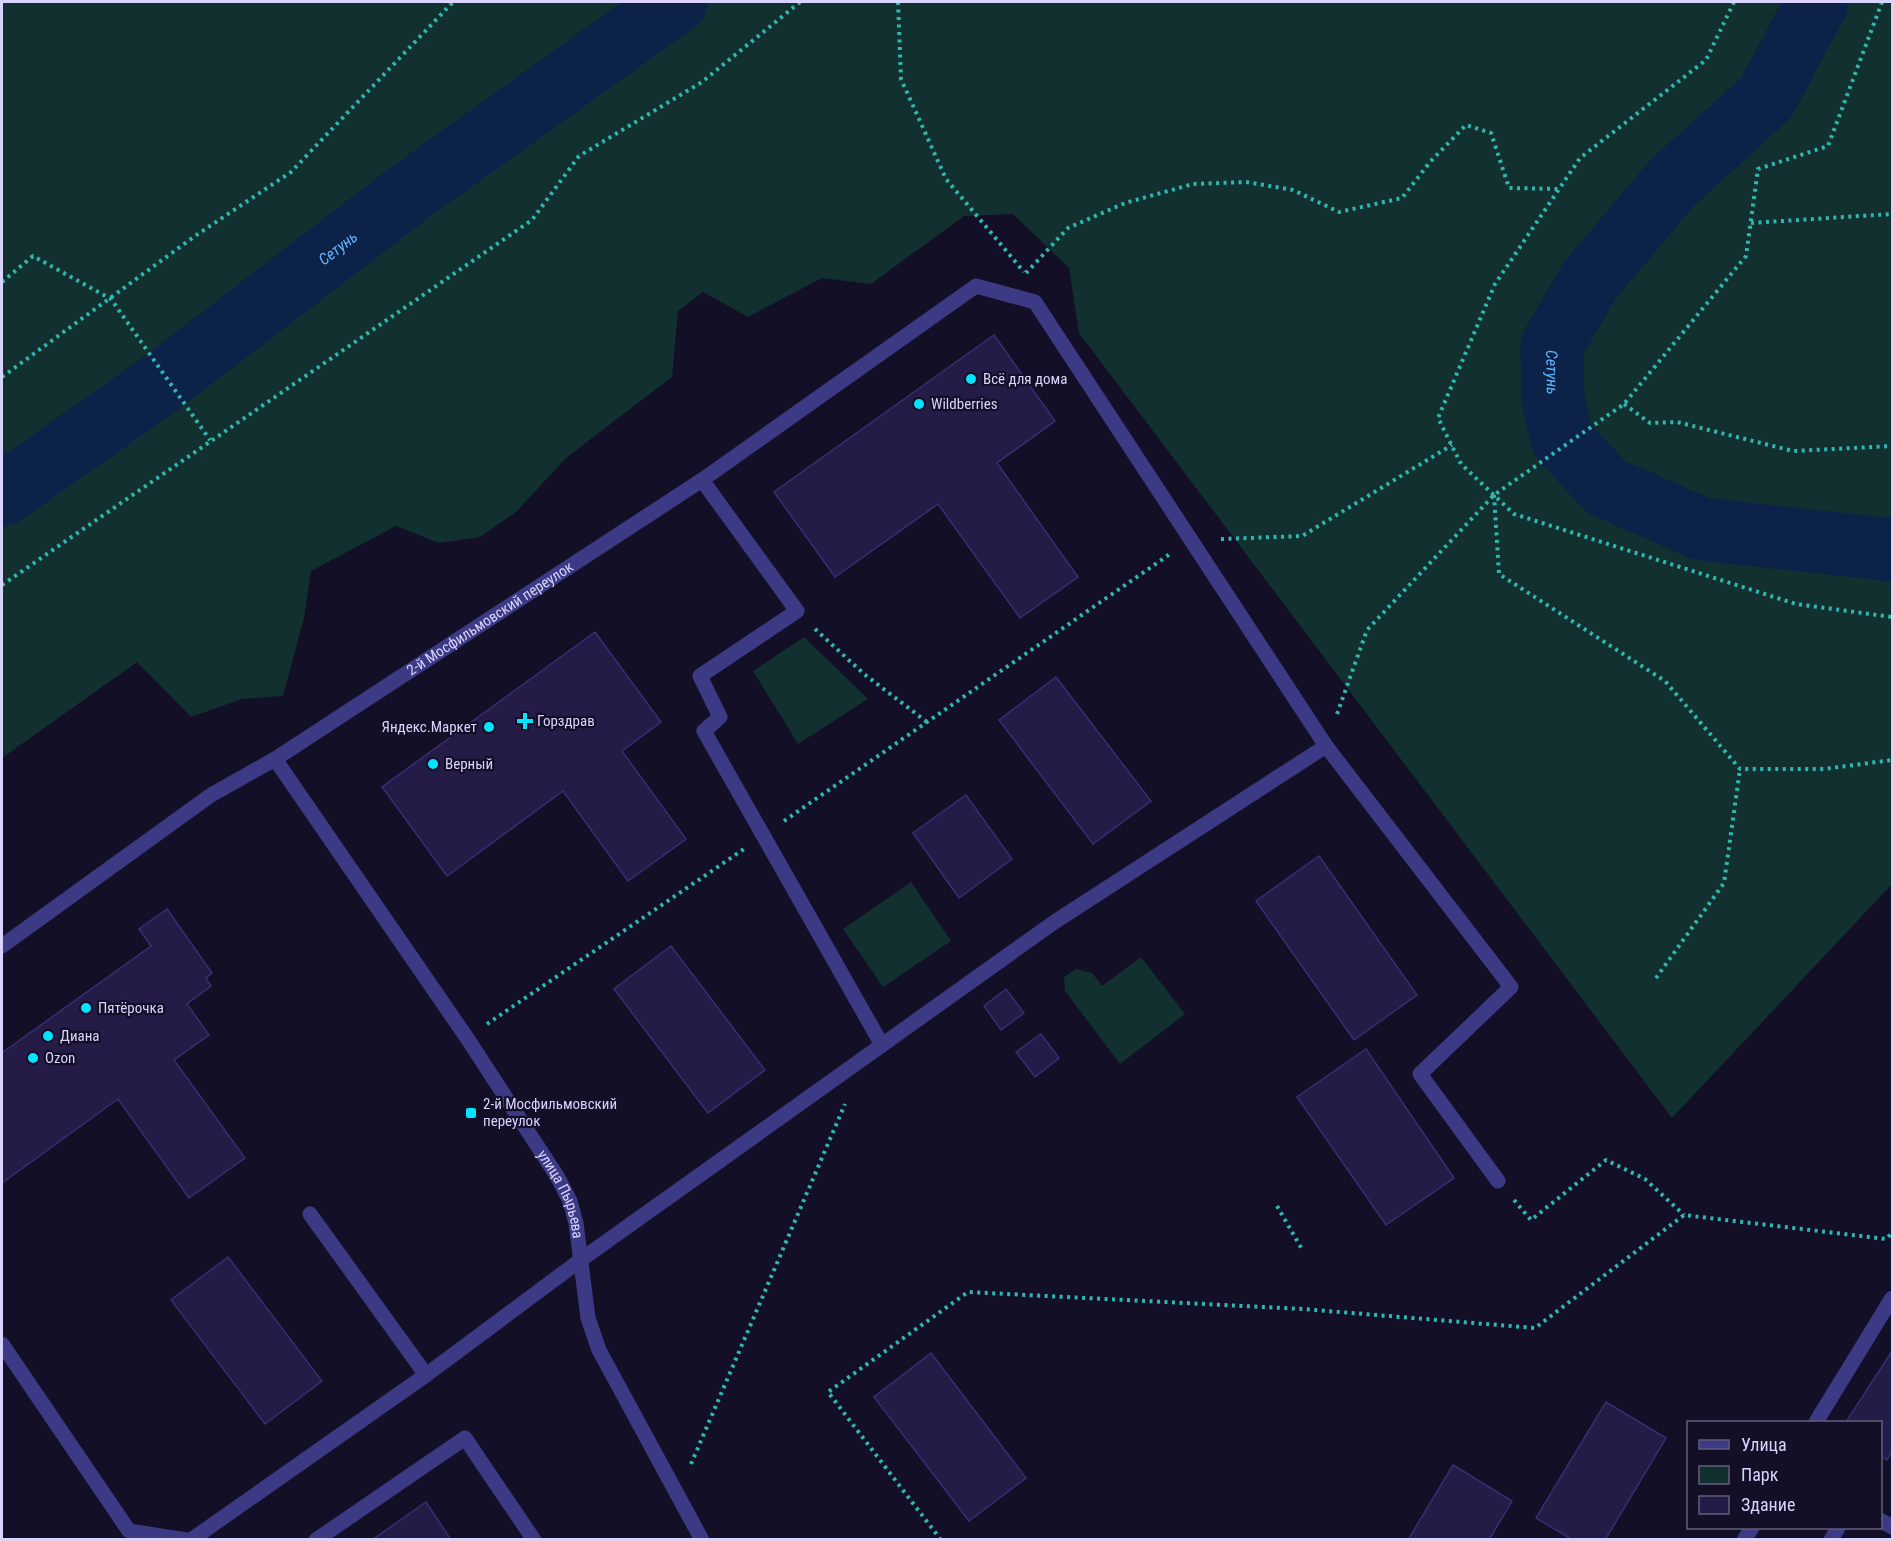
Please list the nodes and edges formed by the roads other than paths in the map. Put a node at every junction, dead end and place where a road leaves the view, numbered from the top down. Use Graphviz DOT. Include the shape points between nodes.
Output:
graph roads {
  1 [pos="702,480"];
  2 [pos="1326,746"];
  3 [pos="275,759"];
  4 [pos="2,946"];
  5 [pos="882,1045"];
  6 [pos="1498,1181"];
  7 [pos="309,1214"];
  8 [pos="582,1259"];
  9 [pos="1893,1298"];
  10 [pos="2,1344"];
  11 [pos="426,1375"];
  12 [pos="1817,1421"];
  13 [pos="189,1539"];
  14 [pos="316,1539"];
  15 [pos="534,1539"];
  16 [pos="702,1539"];
  1 -- 2 [label="street, 2-й Мосфильмовский переулок" via="976,286 1035,302"];
  1 -- 3 [label="street, 2-й Мосфильмовский переулок"];
  1 -- 5 [label="street" via="797,611 700,676 720,717 704,731"];
  2 -- 5 [label="street" via="1053,923"];
  2 -- 6 [label="street" via="1511,987 1420,1074"];
  3 -- 4 [label="street, 2-й Мосфильмовский переулок" via="211,795"];
  3 -- 8 [label="street, улица Пырьева" via="557,1176 570,1202"];
  5 -- 8 [label="street"];
  7 -- 11 [label="street"];
  8 -- 11 [label="street"];
  8 -- 16 [label="street, улица Пырьева" via="588,1318 599,1350"];
  9 -- 12 [label="street"];
  10 -- 13 [label="street" via="129,1531"];
  11 -- 13 [label="street"];
  14 -- 15 [label="street" via="465,1438"];
}
